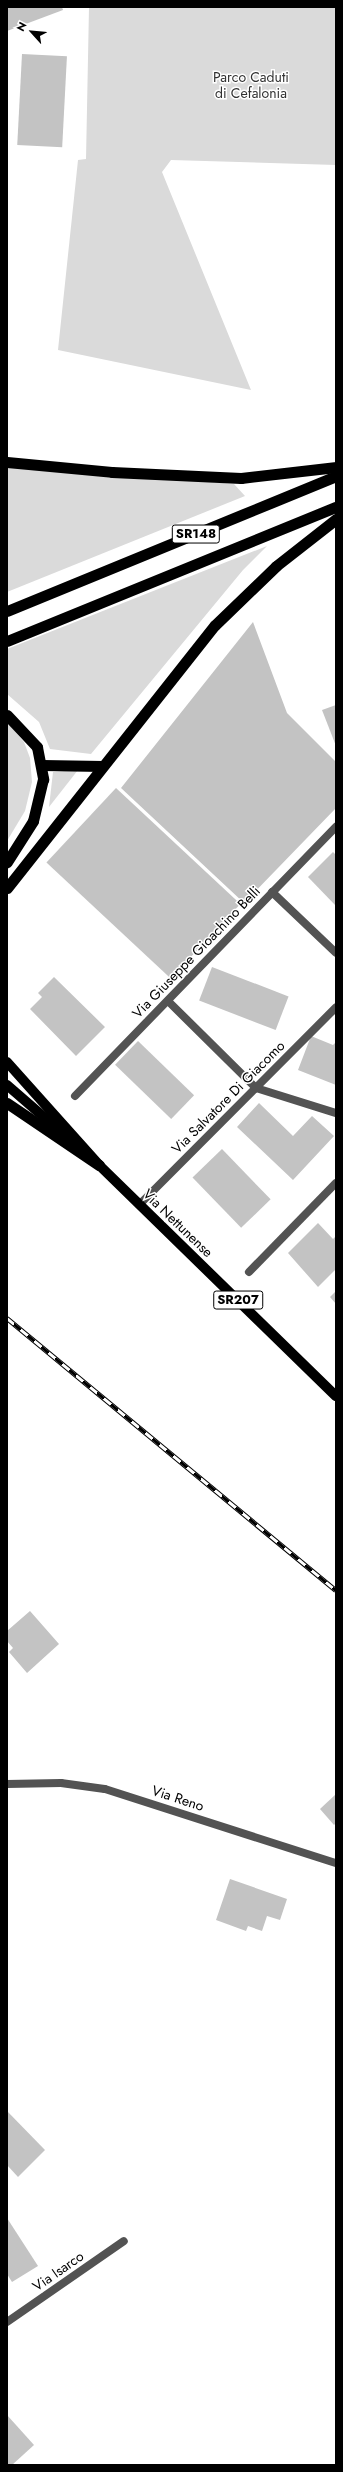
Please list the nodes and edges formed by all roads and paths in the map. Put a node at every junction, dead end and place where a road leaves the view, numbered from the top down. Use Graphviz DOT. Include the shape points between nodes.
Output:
graph roads {
  1 [pos="7,462"];
  2 [pos="336,467"];
  3 [pos="336,476"];
  4 [pos="336,507"];
  5 [pos="336,519"];
  6 [pos="7,610"];
  7 [pos="7,641"];
  8 [pos="7,715"];
  9 [pos="42,765"];
  10 [pos="102,766"];
  11 [pos="336,827"];
  12 [pos="7,862"];
  13 [pos="7,888"];
  14 [pos="272,892"];
  15 [pos="336,953"];
  16 [pos="168,1001"];
  17 [pos="336,1007"];
  18 [pos="7,1062"];
  19 [pos="7,1086"];
  20 [pos="256,1088"];
  21 [pos="75,1096"];
  22 [pos="7,1103"];
  23 [pos="336,1114"];
  24 [pos="99,1165"];
  25 [pos="336,1183"];
  26 [pos="139,1205"];
  27 [pos="249,1272"];
  28 [pos="336,1396"];
  29 [pos="7,1784"];
  30 [pos="336,1863"];
  31 [pos="124,2240"];
  32 [pos="7,2322"];
  1 -- 2 [label="highway" via="112,472 241,478"];
  3 -- 6 [label="highway, SR148"];
  4 -- 7 [label="highway, SR148"];
  5 -- 10 [label="highway" via="290,553 227,612"];
  8 -- 9 [label="highway" via="32,739"];
  9 -- 10 [label="highway"];
  9 -- 12 [label="highway" via="43,787 37,812"];
  10 -- 13 [label="highway"];
  11 -- 14 [label="street, Via Giuseppe Gioachino Belli"];
  14 -- 15 [label="street"];
  14 -- 16 [label="street, Via Giuseppe Gioachino Belli"];
  16 -- 20 [label="street"];
  16 -- 21 [label="street, Via Giuseppe Gioachino Belli"];
  17 -- 20 [label="street, Via Salvatore Di Giacomo"];
  18 -- 24 [label="main road, Via Nettunense / SR207"];
  19 -- 24 [label="main road, SR207"];
  20 -- 23 [label="street"];
  20 -- 26 [label="street, Via Salvatore Di Giacomo"];
  22 -- 24 [label="highway"];
  24 -- 26 [label="main road, Via Nettunense / SR207"];
  25 -- 27 [label="street"];
  26 -- 28 [label="main road, Via Nettunense / SR207"];
  29 -- 30 [label="street, Via Reno" via="61,1783 105,1789"];
  31 -- 32 [label="street, Via Isarco"];
}
